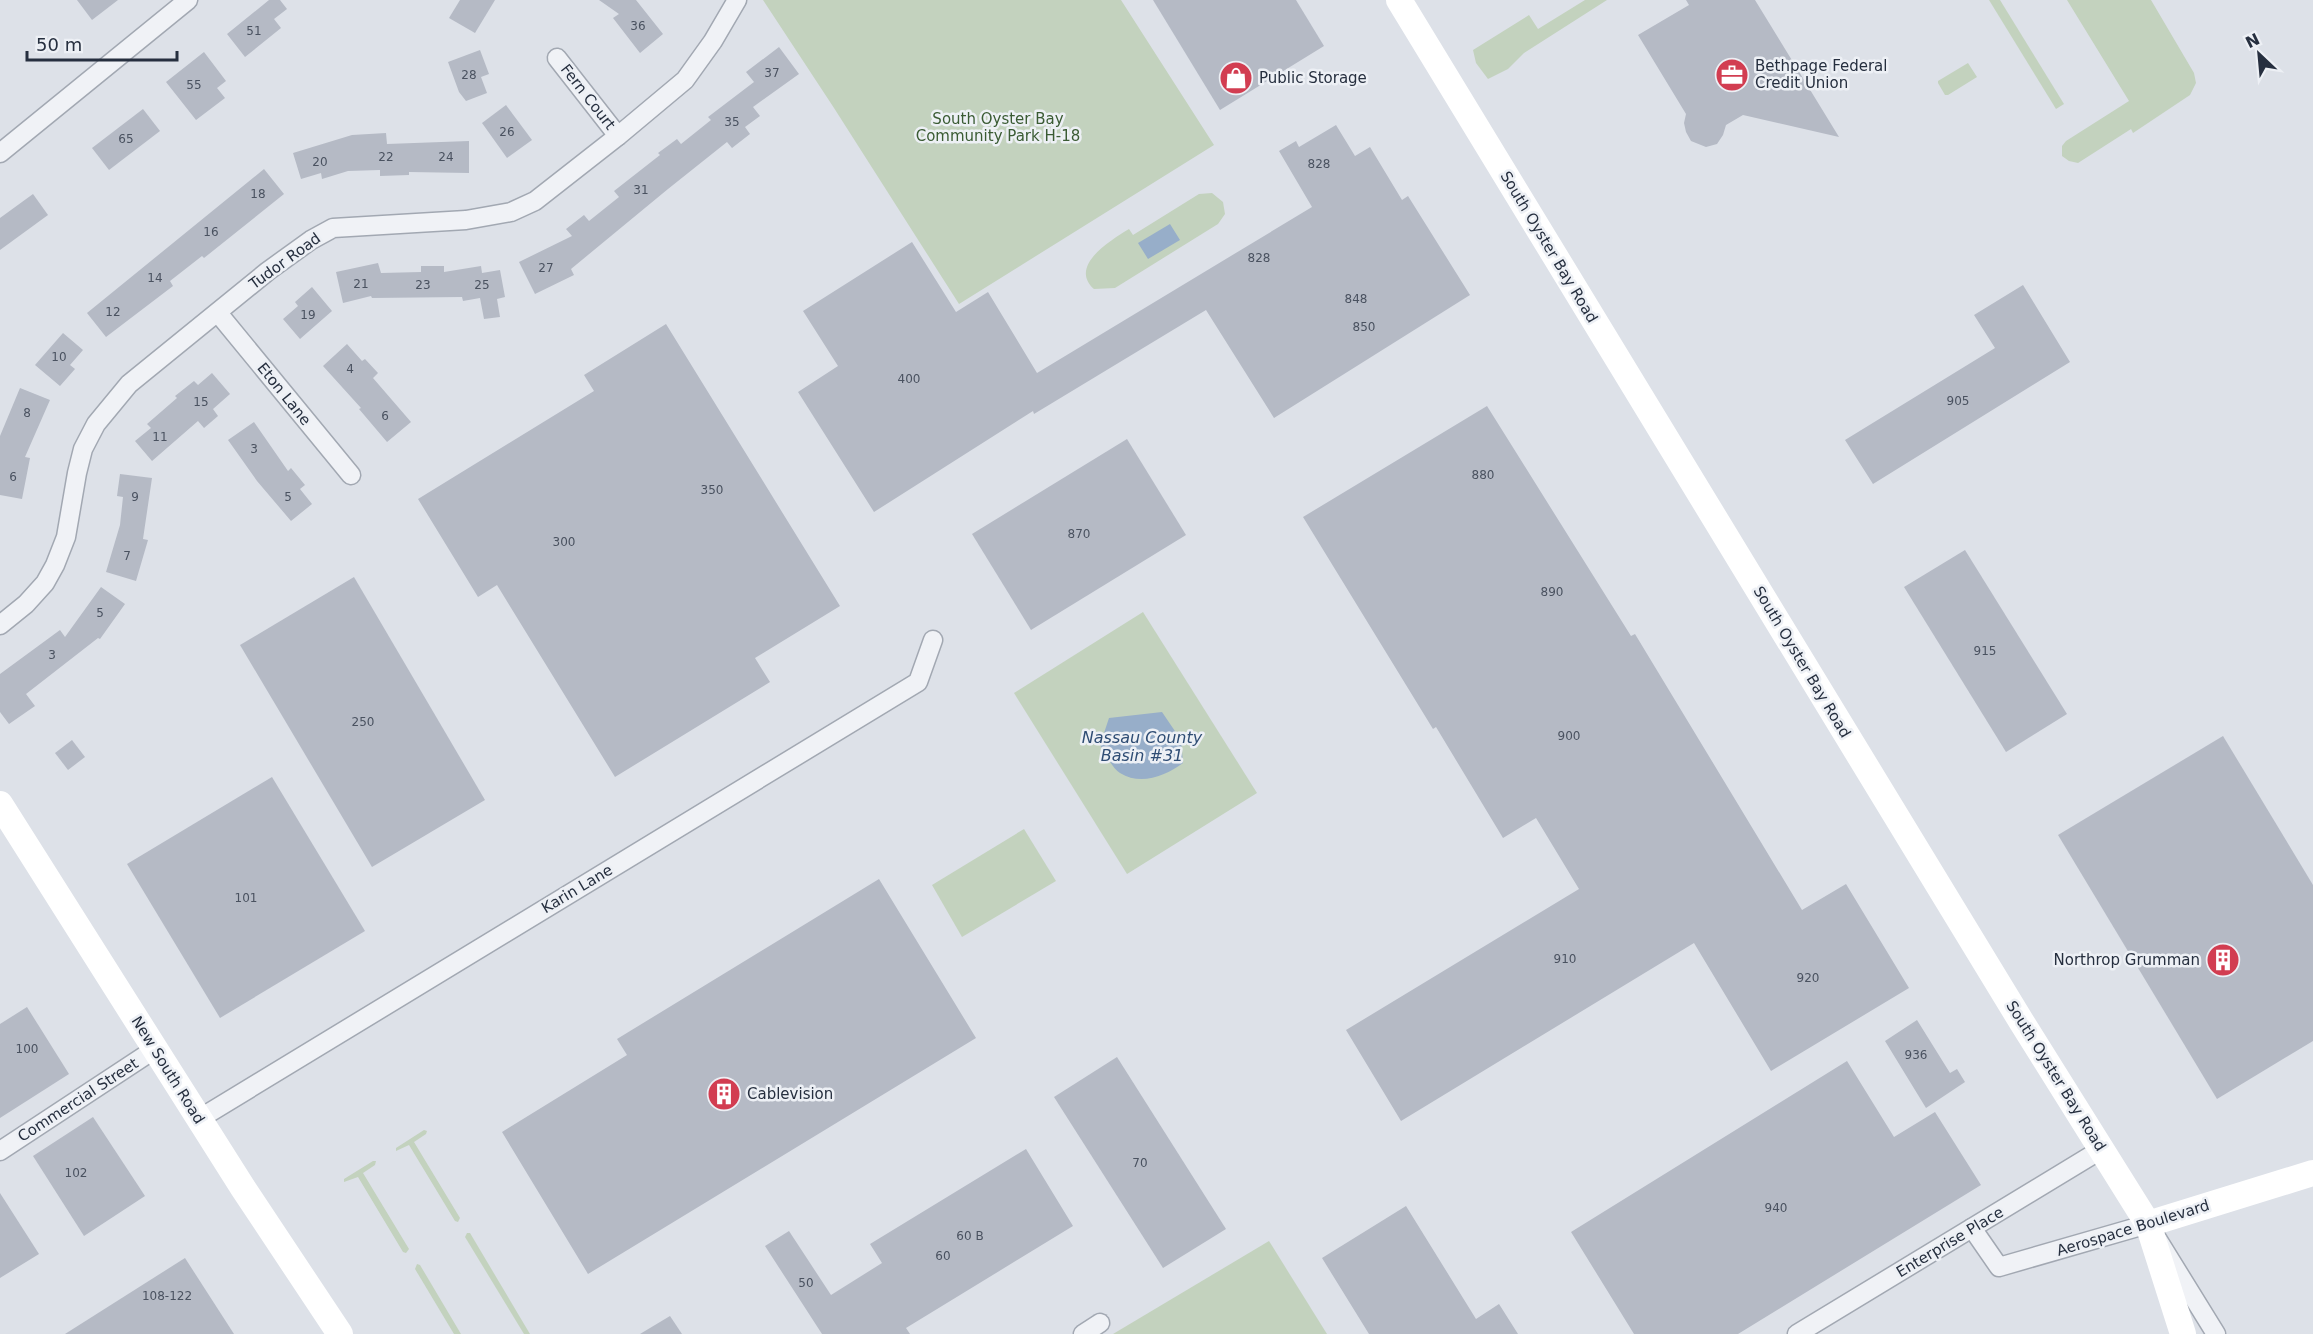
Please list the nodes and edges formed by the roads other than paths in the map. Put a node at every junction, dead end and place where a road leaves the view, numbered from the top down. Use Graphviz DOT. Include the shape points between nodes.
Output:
graph roads {
  1 [pos="188,0"];
  2 [pos="737,0"];
  3 [pos="1399,0"];
  4 [pos="557,58"];
  5 [pos="618,136"];
  6 [pos="0,153"];
  7 [pos="218,313"];
  8 [pos="351,475"];
  9 [pos="0,625"];
  10 [pos="933,640"];
  11 [pos="0,804"];
  12 [pos="155,1049"];
  13 [pos="199,1119"];
  14 [pos="2102,1149"];
  15 [pos="0,1150"];
  16 [pos="2313,1173"];
  17 [pos="2148,1224"];
  18 [pos="1972,1228"];
  19 [pos="1100,1323"];
  20 [pos="340,1334"];
  21 [pos="1083,1334"];
  22 [pos="1797,1334"];
  23 [pos="2183,1334"];
  24 [pos="2216,1334"];
  1 -- 6 [label="street"];
  2 -- 5 [label="street, Tudor Road" via="685,81"];
  3 -- 14 [label="main road, South Oyster Bay Road"];
  4 -- 5 [label="street, Fern Court"];
  5 -- 7 [label="street, Tudor Road" via="536,201 511,212 466,220 333,228 268,271"];
  7 -- 8 [label="street, Eton Lane"];
  7 -- 9 [label="street, Tudor Road" via="129,384 96,424 81,457 66,537 55,565 27,604"];
  10 -- 13 [label="street, Karin Lane" via="918,682"];
  11 -- 12 [label="main road, New South Road"];
  12 -- 13 [label="main road, New South Road"];
  12 -- 15 [label="street, Commercial Street"];
  13 -- 20 [label="main road, New South Road"];
  14 -- 17 [label="main road, South Oyster Bay Road"];
  14 -- 18 [label="street, Enterprise Place"];
  16 -- 17 [label="main road, Aerospace Boulevard"];
  17 -- 18 [label="street, Aerospace Boulevard" via="1999,1267"];
  17 -- 23 [label="main road, South Oyster Bay Road"];
  17 -- 24 [label="street"];
  18 -- 22 [label="street, Enterprise Place"];
  19 -- 21 [label="street"];
}
